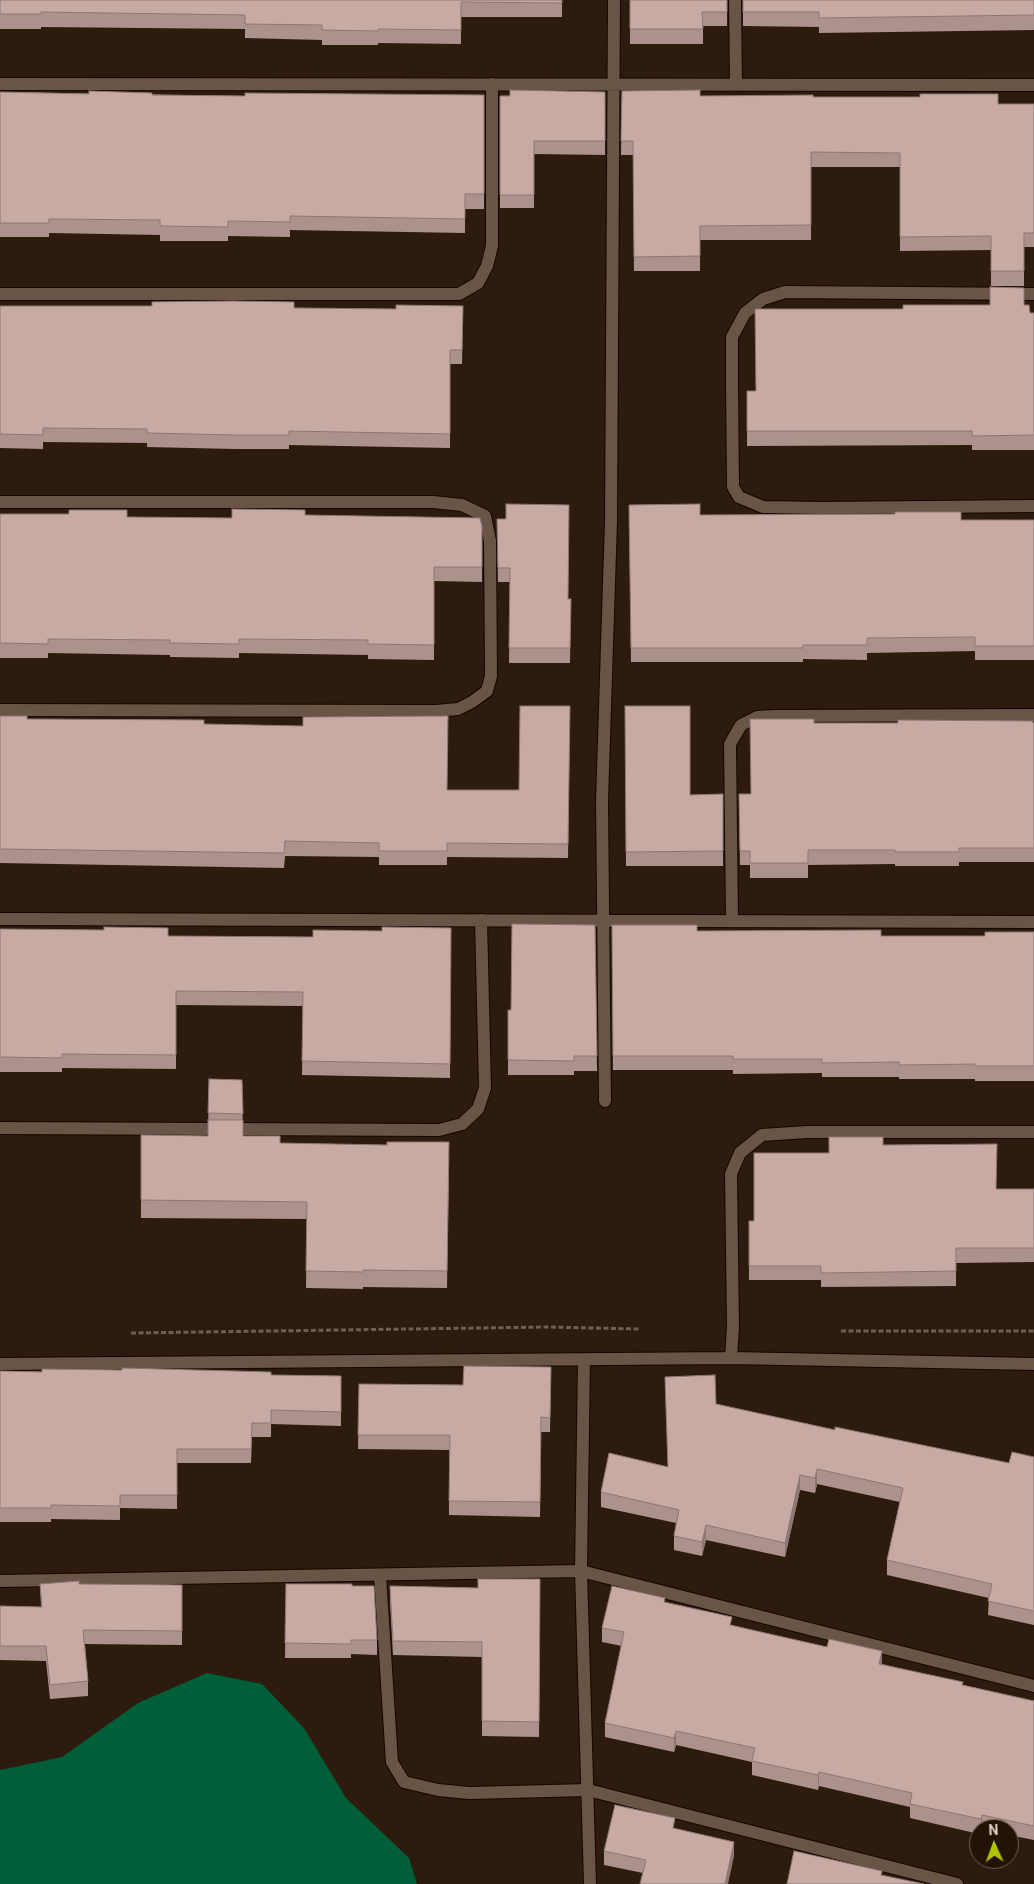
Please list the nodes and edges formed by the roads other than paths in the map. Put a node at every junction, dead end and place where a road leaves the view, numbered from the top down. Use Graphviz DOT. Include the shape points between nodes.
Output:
graph roads {
  1 [pos="614,0"];
  2 [pos="736,0"];
  3 [pos="0,84"];
  4 [pos="492,84"];
  5 [pos="615,84"];
  6 [pos="736,84"];
  7 [pos="1034,85"];
  8 [pos="0,294"];
  9 [pos="1034,294"];
  10 [pos="0,502"];
  11 [pos="1034,506"];
  12 [pos="0,710"];
  13 [pos="1034,715"];
  14 [pos="0,919"];
  15 [pos="480,920"];
  16 [pos="604,920"];
  17 [pos="732,921"];
  18 [pos="1034,922"];
  19 [pos="605,1101"];
  20 [pos="0,1128"];
  21 [pos="1034,1132"];
  22 [pos="732,1358"];
  23 [pos="584,1359"];
  24 [pos="0,1364"];
  25 [pos="1034,1364"];
  26 [pos="581,1571"];
  27 [pos="380,1575"];
  28 [pos="0,1581"];
  29 [pos="1034,1686"];
  30 [pos="588,1790"];
  31 [pos="590,1884"];
  32 [pos="957,1884"];
  1 -- 5 [label="street"];
  2 -- 6 [label="street"];
  3 -- 4 [label="street"];
  4 -- 5 [label="street"];
  4 -- 8 [label="street" via="492,246 478,283 459,294"];
  5 -- 6 [label="street"];
  5 -- 16 [label="street" via="611,521 602,801"];
  6 -- 7 [label="street"];
  9 -- 11 [label="street" via="785,292 763,299 745,313 732,337 733,487 739,497 763,507"];
  10 -- 12 [label="street" via="424,502 462,505 485,516 490,541 491,676 487,690 472,702 458,709 436,711"];
  13 -- 17 [label="street" via="775,716 757,717 741,725 730,744"];
  14 -- 15 [label="street"];
  15 -- 16 [label="street"];
  15 -- 20 [label="street" via="485,1088 478,1109 462,1124 439,1130"];
  16 -- 17 [label="street"];
  16 -- 19 [label="street"];
  17 -- 18 [label="street"];
  21 -- 22 [label="street" via="807,1132 762,1135 740,1153 731,1174"];
  22 -- 23 [label="street"];
  22 -- 25 [label="street"];
  23 -- 24 [label="street"];
  23 -- 26 [label="street"];
  26 -- 27 [label="street"];
  26 -- 29 [label="street"];
  26 -- 30 [label="street"];
  27 -- 28 [label="street"];
  27 -- 30 [label="street" via="392,1762 404,1782 469,1793"];
  30 -- 31 [label="street"];
  30 -- 32 [label="street"];
}
